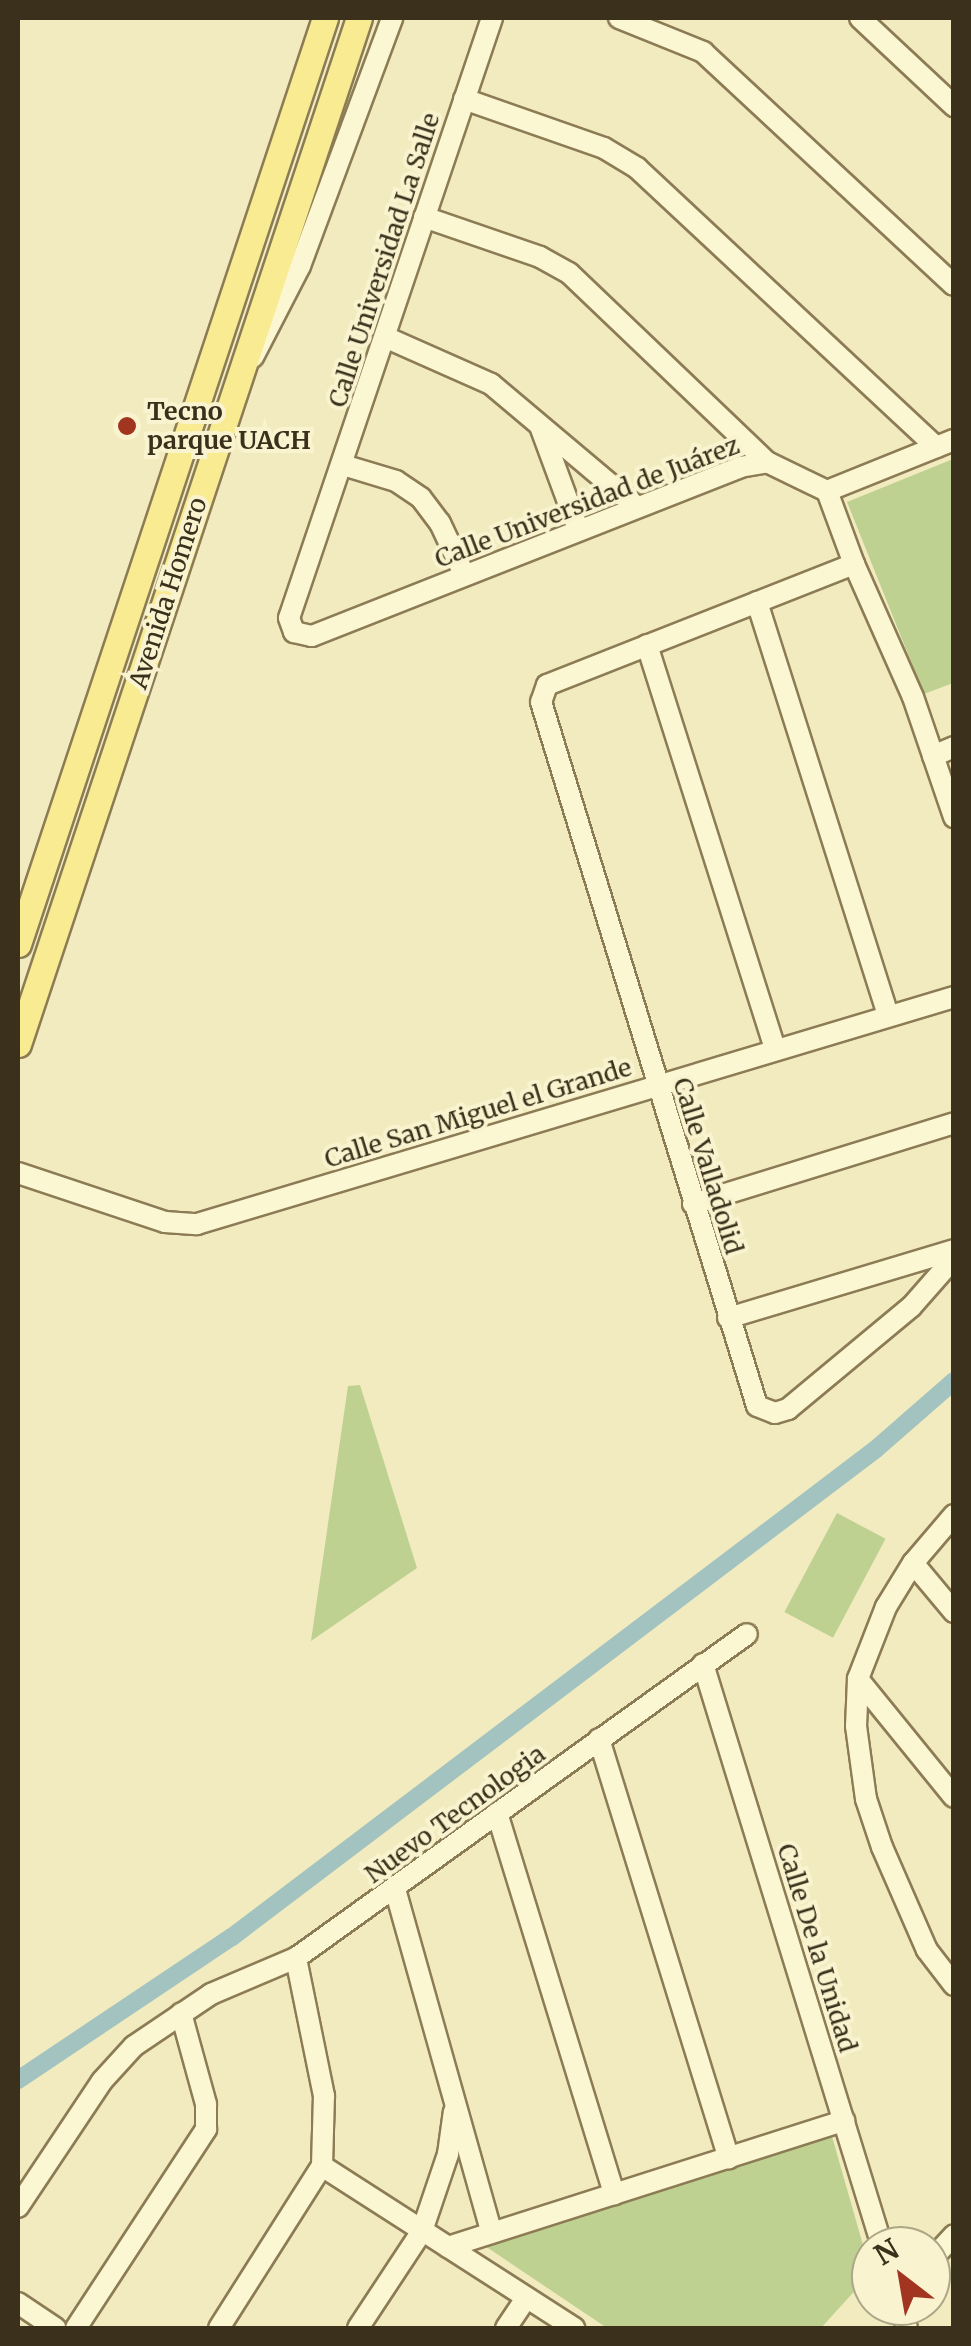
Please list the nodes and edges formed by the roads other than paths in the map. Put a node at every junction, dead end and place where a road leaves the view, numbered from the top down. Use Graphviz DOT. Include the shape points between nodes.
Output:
graph roads {
  1 [pos="325,18"];
  2 [pos="359,18"];
  3 [pos="392,18"];
  4 [pos="492,18"];
  5 [pos="619,18"];
  6 [pos="860,18"];
  7 [pos="464,99"];
  8 [pos="954,106"];
  9 [pos="424,218"];
  10 [pos="954,284"];
  11 [pos="384,337"];
  12 [pos="239,380"];
  13 [pos="540,424"];
  14 [pos="945,444"];
  15 [pos="766,462"];
  16 [pos="343,465"];
  17 [pos="827,490"];
  18 [pos="636,506"];
  19 [pos="578,529"];
  20 [pos="854,564"];
  21 [pos="464,574"];
  22 [pos="757,602"];
  23 [pos="294,632"];
  24 [pos="647,645"];
  25 [pos="954,747"];
  26 [pos="933,756"];
  27 [pos="954,816"];
  28 [pos="18,944"];
  29 [pos="954,997"];
  30 [pos="888,1016"];
  31 [pos="18,1044"];
  32 [pos="775,1050"];
  33 [pos="658,1084"];
  34 [pos="954,1123"];
  35 [pos="18,1173"];
  36 [pos="693,1204"];
  37 [pos="954,1250"];
  38 [pos="954,1258"];
  39 [pos="728,1318"];
  40 [pos="954,1516"];
  41 [pos="913,1563"];
  42 [pos="954,1612"];
  43 [pos="747,1634"];
  44 [pos="703,1664"];
  45 [pos="858,1679"];
  46 [pos="599,1739"];
  47 [pos="954,1797"];
  48 [pos="496,1813"];
  49 [pos="395,1889"];
  50 [pos="296,1958"];
  51 [pos="954,1985"];
  52 [pos="180,2013"];
  53 [pos="456,2104"];
  54 [pos="844,2121"];
  55 [pos="729,2158"];
  56 [pos="322,2166"];
  57 [pos="614,2194"];
  58 [pos="18,2208"];
  59 [pos="876,2226"];
  60 [pos="422,2231"];
  61 [pos="492,2233"];
  62 [pos="448,2247"];
  63 [pos="526,2298"];
  64 [pos="18,2304"];
  65 [pos="55,2328"];
  66 [pos="76,2328"];
  67 [pos="219,2328"];
  68 [pos="358,2328"];
  69 [pos="506,2328"];
  70 [pos="574,2328"];
  1 -- 28 [label="main road, Avenida Homero"];
  2 -- 12 [label="main road, Avenida Homero"];
  3 -- 12 [label="street" via="300,266"];
  4 -- 7 [label="street, Calle Universidad La Salle"];
  5 -- 10 [label="street" via="703,52"];
  6 -- 8 [label="street"];
  7 -- 9 [label="street, Calle Universidad La Salle"];
  7 -- 14 [label="street" via="604,148 637,168"];
  9 -- 11 [label="street, Calle Universidad La Salle"];
  9 -- 15 [label="street" via="569,273"];
  11 -- 13 [label="street" via="478,376"];
  11 -- 16 [label="street, Calle Universidad La Salle"];
  12 -- 31 [label="main road, Avenida Homero"];
  13 -- 18 [label="street"];
  13 -- 19 [label="street"];
  14 -- 17 [label="street"];
  15 -- 17 [label="street, Calle Universidad de Juárez"];
  15 -- 18 [label="street, Calle Universidad de Juárez"];
  16 -- 21 [label="street" via="396,481 421,498"];
  16 -- 23 [label="street, Calle Universidad La Salle" via="289,618"];
  17 -- 20 [label="street"];
  18 -- 19 [label="street, Calle Universidad de Juárez"];
  19 -- 21 [label="street, Calle Universidad de Juárez"];
  20 -- 22 [label="street"];
  20 -- 26 [label="street"];
  21 -- 23 [label="street, Calle Universidad de Juárez" via="312,636"];
  22 -- 24 [label="street"];
  22 -- 30 [label="street"];
  24 -- 32 [label="street"];
  24 -- 33 [label="street, Calle Valladolid" via="540,693"];
  25 -- 26 [label="street"];
  26 -- 27 [label="street"];
  29 -- 30 [label="street, Calle San Miguel el Grande"];
  30 -- 32 [label="street, Calle San Miguel el Grande"];
  32 -- 33 [label="street, Calle San Miguel el Grande"];
  33 -- 35 [label="street, Calle San Miguel el Grande" via="197,1224 165,1222"];
  33 -- 36 [label="street, Calle Valladolid"];
  34 -- 36 [label="street"];
  36 -- 39 [label="street, Calle Valladolid"];
  37 -- 39 [label="street"];
  38 -- 39 [label="street, Calle Valladolid" via="911,1307 782,1412 754,1402"];
  40 -- 41 [label="street"];
  41 -- 42 [label="street"];
  41 -- 45 [label="street" via="886,1607"];
  43 -- 44 [label="street, Nuevo Tecnologia"];
  44 -- 46 [label="street, Nuevo Tecnologia"];
  44 -- 54 [label="street, Calle De la Unidad"];
  45 -- 47 [label="street"];
  45 -- 51 [label="street" via="856,1726 866,1800 900,1896"];
  46 -- 48 [label="street, Nuevo Tecnologia"];
  46 -- 55 [label="street"];
  48 -- 49 [label="street, Nuevo Tecnologia"];
  48 -- 57 [label="street"];
  49 -- 50 [label="street, Nuevo Tecnologia"];
  49 -- 53 [label="street"];
  50 -- 52 [label="street, Nuevo Tecnologia"];
  50 -- 56 [label="street" via="324,2096"];
  52 -- 58 [label="street, Nuevo Tecnologia" via="113,2066"];
  52 -- 66 [label="street" via="206,2104 206,2129"];
  53 -- 60 [label="street" via="448,2154"];
  53 -- 61 [label="street"];
  54 -- 55 [label="street"];
  54 -- 59 [label="street, Calle De la Unidad"];
  55 -- 57 [label="street"];
  56 -- 60 [label="street"];
  56 -- 67 [label="street"];
  57 -- 61 [label="street"];
  60 -- 62 [label="street"];
  60 -- 68 [label="street"];
  61 -- 62 [label="street"];
  62 -- 63 [label="street"];
  63 -- 69 [label="street"];
  63 -- 70 [label="street"];
  64 -- 65 [label="street"];
}
